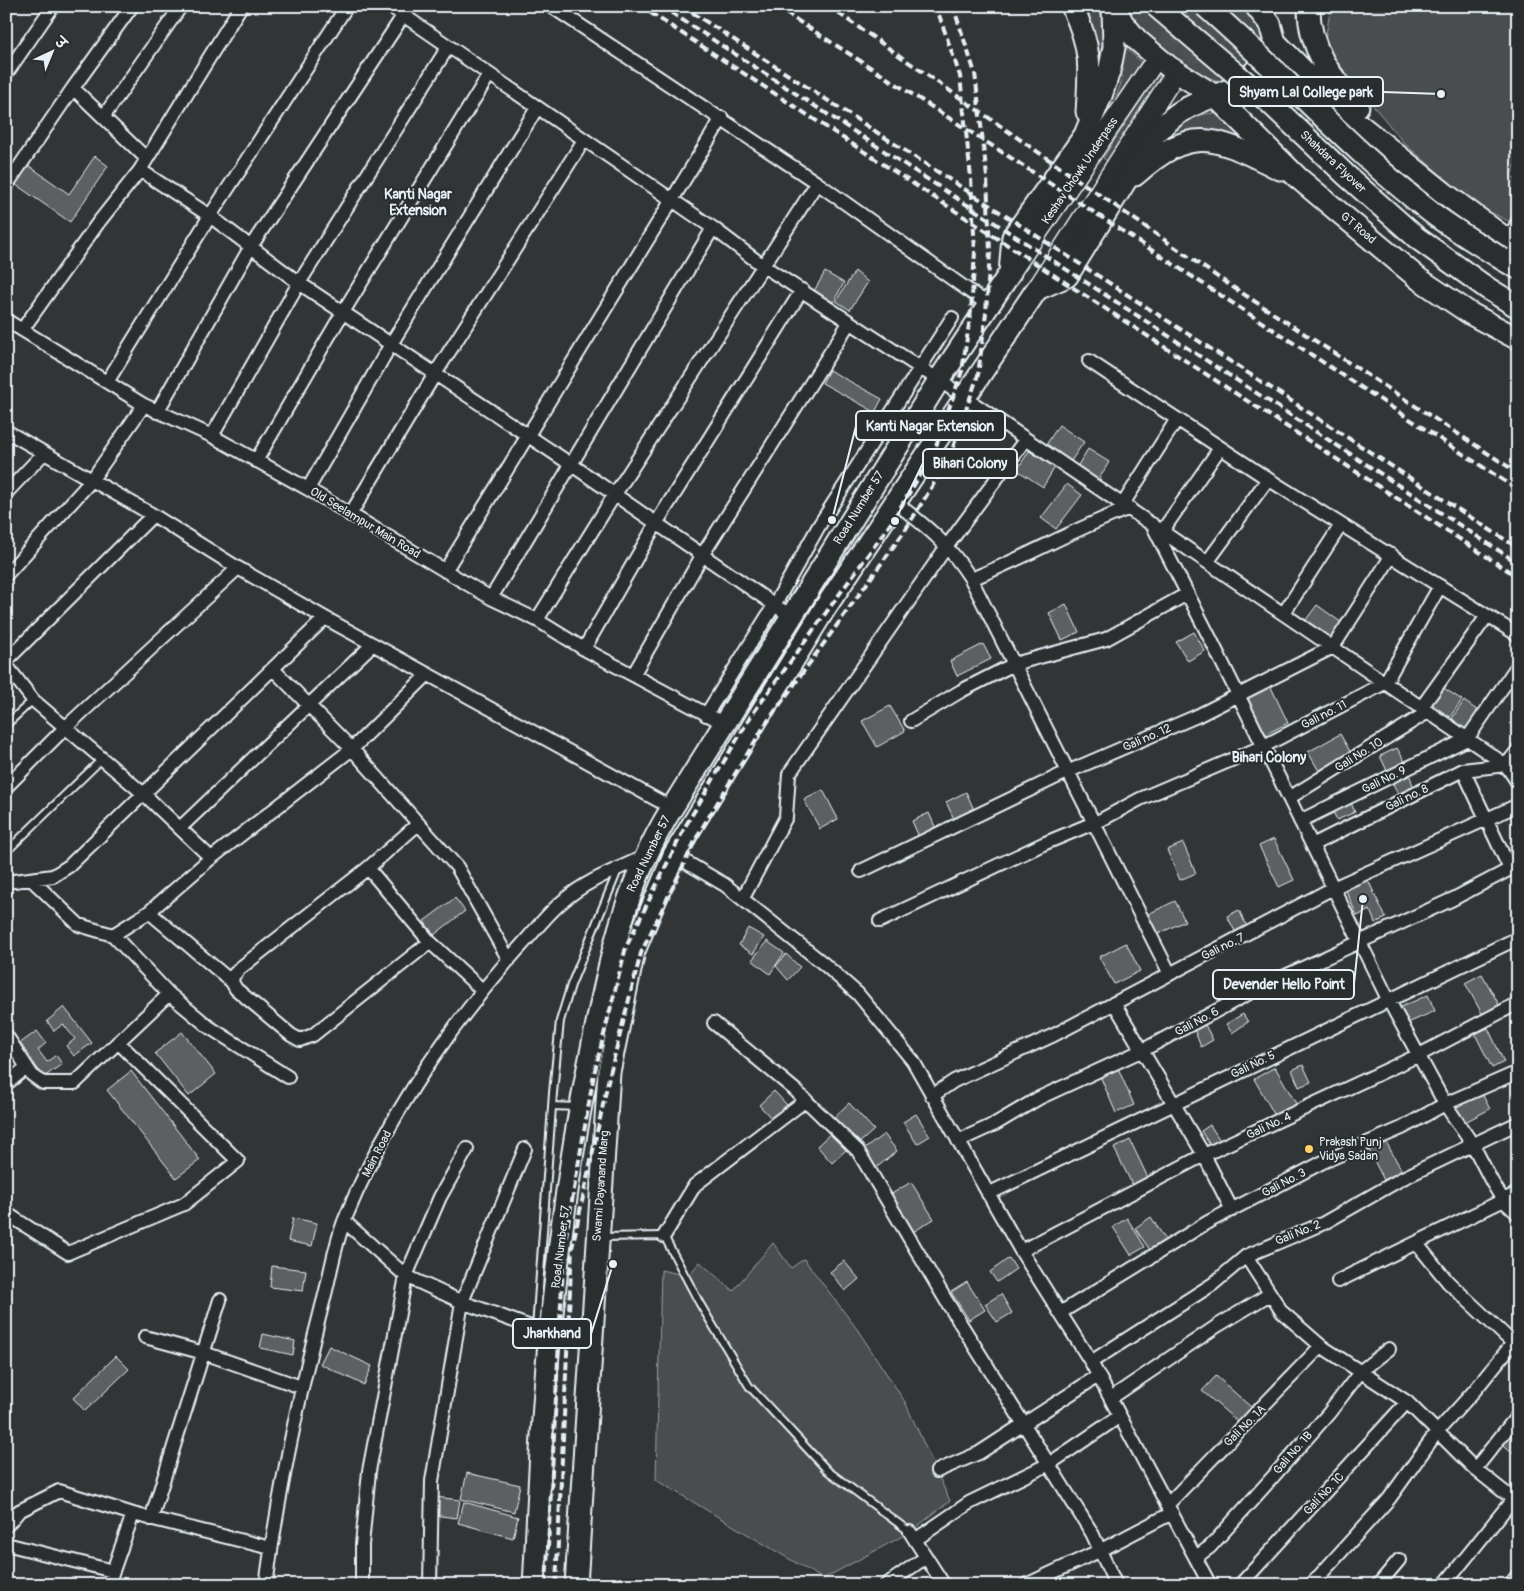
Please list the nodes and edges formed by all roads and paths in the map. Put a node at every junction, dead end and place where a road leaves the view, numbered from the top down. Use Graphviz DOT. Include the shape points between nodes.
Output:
graph roads {
  1 [pos="53,6"];
  2 [pos="132,6"];
  3 [pos="181,6"];
  4 [pos="241,6"];
  5 [pos="347,6"];
  6 [pos="390,6"];
  7 [pos="551,6"];
  8 [pos="1072,6"];
  9 [pos="1114,6"];
  10 [pos="1156,6"];
  11 [pos="1205,6"];
  12 [pos="1256,6"];
  13 [pos="1309,6"];
  14 [pos="403,16"];
  15 [pos="1274,24"];
  16 [pos="448,47"];
  17 [pos="1150,68"];
  18 [pos="6,74"];
  19 [pos="490,75"];
  20 [pos="1169,83"];
  21 [pos="73,88"];
  22 [pos="1214,96"];
  23 [pos="537,108"];
  24 [pos="104,116"];
  25 [pos="722,118"];
  26 [pos="1085,135"];
  27 [pos="584,140"];
  28 [pos="144,165"];
  29 [pos="1297,177"];
  30 [pos="817,183"];
  31 [pos="6,186"];
  32 [pos="1118,190"];
  33 [pos="1444,193"];
  34 [pos="673,201"];
  35 [pos="1518,214"];
  36 [pos="210,216"];
  37 [pos="714,228"];
  38 [pos="1512,244"];
  39 [pos="250,248"];
  40 [pos="762,265"];
  41 [pos="1518,268"];
  42 [pos="1010,273"];
  43 [pos="299,283"];
  44 [pos="1037,288"];
  45 [pos="802,290"];
  46 [pos="989,305"];
  47 [pos="1518,307"];
  48 [pos="344,312"];
  49 [pos="952,318"];
  50 [pos="6,320"];
  51 [pos="849,323"];
  52 [pos="22,330"];
  53 [pos="1518,339"];
  54 [pos="391,344"];
  55 [pos="1089,361"];
  56 [pos="920,367"];
  57 [pos="435,374"];
  58 [pos="939,380"];
  59 [pos="107,382"];
  60 [pos="965,397"];
  61 [pos="144,405"];
  62 [pos="157,412"];
  63 [pos="1177,419"];
  64 [pos="6,431"];
  65 [pos="528,435"];
  66 [pos="212,436"];
  67 [pos="1025,440"];
  68 [pos="1220,448"];
  69 [pos="44,453"];
  70 [pos="256,461"];
  71 [pos="572,464"];
  72 [pos="1268,479"];
  73 [pos="91,481"];
  74 [pos="308,489"];
  75 [pos="6,493"];
  76 [pos="615,494"];
  77 [pos="895,502"];
  78 [pos="1126,506"];
  79 [pos="153,515"];
  80 [pos="350,515"];
  81 [pos="657,522"];
  82 [pos="1150,522"];
  83 [pos="1341,525"];
  84 [pos="1163,530"];
  85 [pos="947,546"];
  86 [pos="704,554"];
  87 [pos="1392,555"];
  88 [pos="1208,561"];
  89 [pos="238,568"];
  90 [pos="445,571"];
  91 [pos="6,575"];
  92 [pos="971,579"];
  93 [pos="1440,586"];
  94 [pos="1187,594"];
  95 [pos="491,598"];
  96 [pos="775,604"];
  97 [pos="1284,613"];
  98 [pos="1487,616"];
  99 [pos="792,617"];
  100 [pos="325,618"];
  101 [pos="537,620"];
  102 [pos="1518,635"];
  103 [pos="373,644"];
  104 [pos="1333,647"];
  105 [pos="584,649"];
  106 [pos="6,661"];
  107 [pos="1014,664"];
  108 [pos="6,665"];
  109 [pos="1518,665"];
  110 [pos="274,669"];
  111 [pos="428,674"];
  112 [pos="633,675"];
  113 [pos="1385,683"];
  114 [pos="1238,695"];
  115 [pos="33,700"];
  116 [pos="309,705"];
  117 [pos="1424,710"];
  118 [pos="716,720"];
  119 [pos="911,721"];
  120 [pos="6,725"];
  121 [pos="66,727"];
  122 [pos="1467,739"];
  123 [pos="1264,746"];
  124 [pos="352,749"];
  125 [pos="1518,750"];
  126 [pos="103,758"];
  127 [pos="1506,765"];
  128 [pos="1463,770"];
  129 [pos="1068,772"];
  130 [pos="1518,783"];
  131 [pos="6,787"];
  132 [pos="145,795"];
  133 [pos="1289,798"];
  134 [pos="1518,805"];
  135 [pos="704,806"];
  136 [pos="672,808"];
  137 [pos="1486,818"];
  138 [pos="1300,821"];
  139 [pos="1092,823"];
  140 [pos="417,824"];
  141 [pos="180,828"];
  142 [pos="1312,845"];
  143 [pos="6,852"];
  144 [pos="674,855"];
  145 [pos="646,856"];
  146 [pos="210,859"];
  147 [pos="1514,867"];
  148 [pos="368,868"];
  149 [pos="619,868"];
  150 [pos="861,871"];
  151 [pos="32,880"];
  152 [pos="6,882"];
  153 [pos="1333,888"];
  154 [pos="743,898"];
  155 [pos="149,912"];
  156 [pos="880,921"];
  157 [pos="113,935"];
  158 [pos="1518,938"];
  159 [pos="430,942"];
  160 [pos="1360,942"];
  161 [pos="509,960"];
  162 [pos="1170,974"];
  163 [pos="232,982"];
  164 [pos="482,990"];
  165 [pos="169,994"];
  166 [pos="1388,999"];
  167 [pos="1518,1002"];
  168 [pos="1114,1003"];
  169 [pos="714,1022"];
  170 [pos="6,1035"];
  171 [pos="118,1042"];
  172 [pos="1143,1050"];
  173 [pos="1419,1055"];
  174 [pos="27,1067"];
  175 [pos="1518,1072"];
  176 [pos="288,1077"];
  177 [pos="6,1084"];
  178 [pos="932,1096"];
  179 [pos="806,1100"];
  180 [pos="1173,1104"];
  181 [pos="1445,1104"];
  182 [pos="552,1106"];
  183 [pos="580,1107"];
  184 [pos="1518,1123"];
  185 [pos="958,1141"];
  186 [pos="1473,1145"];
  187 [pos="467,1149"];
  188 [pos="525,1149"];
  189 [pos="1204,1155"];
  190 [pos="1518,1193"];
  191 [pos="988,1194"];
  192 [pos="1503,1200"];
  193 [pos="1232,1210"];
  194 [pos="6,1213"];
  195 [pos="1518,1214"];
  196 [pos="344,1221"];
  197 [pos="664,1236"];
  198 [pos="598,1237"];
  199 [pos="1417,1244"];
  200 [pos="1020,1251"];
  201 [pos="1246,1256"];
  202 [pos="406,1276"];
  203 [pos="1338,1281"];
  204 [pos="1270,1294"];
  205 [pos="220,1300"];
  206 [pos="462,1302"];
  207 [pos="1060,1313"];
  208 [pos="543,1332"];
  209 [pos="145,1337"];
  210 [pos="1515,1340"];
  211 [pos="1321,1346"];
  212 [pos="1389,1349"];
  213 [pos="204,1353"];
  214 [pos="1090,1362"];
  215 [pos="1361,1371"];
  216 [pos="1098,1376"];
  217 [pos="301,1387"];
  218 [pos="1111,1398"];
  219 [pos="1407,1402"];
  220 [pos="1518,1415"];
  221 [pos="1120,1416"];
  222 [pos="1024,1424"];
  223 [pos="1437,1432"];
  224 [pos="1049,1464"];
  225 [pos="1475,1468"];
  226 [pos="937,1471"];
  227 [pos="1516,1499"];
  228 [pos="1169,1509"];
  229 [pos="133,1514"];
  230 [pos="151,1519"];
  231 [pos="6,1526"];
  232 [pos="912,1536"];
  233 [pos="6,1544"];
  234 [pos="271,1548"];
  235 [pos="1100,1550"];
  236 [pos="926,1557"];
  237 [pos="1196,1557"];
  238 [pos="1399,1560"];
  239 [pos="113,1571"];
  240 [pos="1518,1575"];
  241 [pos="108,1585"];
  242 [pos="266,1585"];
  243 [pos="362,1585"];
  244 [pos="430,1585"];
  245 [pos="534,1585"];
  246 [pos="576,1585"];
  247 [pos="886,1585"];
  248 [pos="944,1585"];
  249 [pos="1026,1585"];
  250 [pos="1116,1585"];
  251 [pos="1210,1585"];
  252 [pos="1240,1585"];
  253 [pos="1312,1585"];
  254 [pos="1378,1585"];
  255 [pos="1444,1585"];
  256 [pos="1510,1585"];
  1 -- 18 [label="street"];
  2 -- 21 [label="street"];
  3 -- 24 [label="street"];
  4 -- 28 [label="street"];
  5 -- 36 [label="street"];
  6 -- 14 [label="street"];
  7 -- 25 [label="street"];
  8 -- 26 [label="main road" via="1089,50"];
  9 -- 22 [label="main road, GT Road" via="1137,40"];
  9 -- 26 [label="main road" via="1114,47 1110,68"];
  10 -- 47 [label="main road, Shahdara Flyover, bridge" via="1270,103 1417,238"];
  11 -- 41 [label="main road, Shahdara Flyover, bridge" via="1326,120 1433,213"];
  12 -- 15 [label="main road"];
  13 -- 33 [label="main road" via="1309,25 1315,48 1341,89"];
  14 -- 16 [label="street"];
  14 -- 39 [label="street"];
  15 -- 22 [label="main road" via="1267,58 1249,78"];
  15 -- 33 [label="main road" via="1347,115"];
  16 -- 19 [label="street"];
  16 -- 43 [label="street"];
  17 -- 42 [label="main road, Keshav Chowk Underpass"];
  19 -- 23 [label="street"];
  19 -- 48 [label="street"];
  20 -- 44 [label="main road, Keshav Chowk Underpass"];
  21 -- 24 [label="street"];
  21 -- 31 [label="street"];
  22 -- 29 [label="main road, GT Road"];
  22 -- 32 [label="main road" via="1170,119 1153,136"];
  23 -- 27 [label="street"];
  23 -- 54 [label="street"];
  24 -- 28 [label="street"];
  25 -- 30 [label="street"];
  25 -- 34 [label="street"];
  26 -- 42 [label="main road" via="1013,237"];
  27 -- 34 [label="street"];
  27 -- 57 [label="street"];
  28 -- 36 [label="street"];
  28 -- 52 [label="street" via="98,223"];
  29 -- 32 [label="main road" via="1231,145 1205,139 1182,143 1163,153"];
  29 -- 53 [label="main road, GT Road" via="1420,279 1471,314"];
  30 -- 40 [label="street"];
  30 -- 46 [label="street"];
  32 -- 44 [label="main road" via="1067,276"];
  33 -- 38 [label="main road"];
  34 -- 37 [label="street"];
  34 -- 65 [label="street"];
  35 -- 38 [label="lane"];
  36 -- 39 [label="street"];
  36 -- 59 [label="street"];
  37 -- 40 [label="street"];
  37 -- 71 [label="street"];
  39 -- 43 [label="street"];
  39 -- 62 [label="street"];
  40 -- 45 [label="street"];
  40 -- 76 [label="street"];
  42 -- 46 [label="main road, Road Number 57"];
  43 -- 48 [label="street"];
  43 -- 66 [label="street"];
  44 -- 60 [label="main road, Road Number 57"];
  45 -- 51 [label="street"];
  45 -- 81 [label="street"];
  46 -- 58 [label="main road, Road Number 57"];
  48 -- 54 [label="street"];
  48 -- 70 [label="street"];
  49 -- 56 [label="street"];
  50 -- 52 [label="street, Old Seelampur Main Road"];
  51 -- 56 [label="street"];
  51 -- 86 [label="street"];
  52 -- 59 [label="street, Old Seelampur Main Road"];
  54 -- 57 [label="street"];
  54 -- 74 [label="street"];
  55 -- 63 [label="street"];
  56 -- 58 [label="street"];
  56 -- 96 [label="street" via="820,524"];
  57 -- 65 [label="street"];
  57 -- 80 [label="street"];
  58 -- 60 [label="street"];
  58 -- 99 [label="main road, Road Number 57"];
  59 -- 61 [label="street, Old Seelampur Main Road"];
  60 -- 67 [label="street"];
  60 -- 77 [label="main road, Road Number 57"];
  61 -- 62 [label="street, Old Seelampur Main Road"];
  61 -- 73 [label="street"];
  62 -- 66 [label="street, Old Seelampur Main Road"];
  63 -- 68 [label="street"];
  63 -- 78 [label="street"];
  64 -- 69 [label="street"];
  65 -- 71 [label="street"];
  65 -- 90 [label="street"];
  66 -- 70 [label="street, Old Seelampur Main Road"];
  67 -- 78 [label="street"];
  67 -- 85 [label="street"];
  68 -- 72 [label="street"];
  68 -- 84 [label="street"];
  69 -- 73 [label="street"];
  69 -- 75 [label="street"];
  70 -- 74 [label="street, Old Seelampur Main Road"];
  71 -- 76 [label="street"];
  71 -- 95 [label="street"];
  72 -- 83 [label="street"];
  72 -- 88 [label="street"];
  73 -- 79 [label="street"];
  73 -- 91 [label="street"];
  74 -- 80 [label="street, Old Seelampur Main Road"];
  76 -- 81 [label="street"];
  76 -- 101 [label="street"];
  77 -- 85 [label="street"];
  77 -- 135 [label="main road, Road Number 57" via="825,608"];
  78 -- 82 [label="street"];
  78 -- 92 [label="street" via="1006,566"];
  79 -- 89 [label="street"];
  79 -- 106 [label="street"];
  80 -- 90 [label="street, Old Seelampur Main Road"];
  81 -- 86 [label="street"];
  81 -- 105 [label="street"];
  82 -- 84 [label="street"];
  82 -- 94 [label="street"];
  83 -- 87 [label="street"];
  83 -- 97 [label="street"];
  84 -- 88 [label="street"];
  85 -- 92 [label="street"];
  85 -- 154 [label="street" via="789,774 786,817"];
  86 -- 96 [label="street"];
  86 -- 112 [label="street"];
  87 -- 93 [label="street"];
  87 -- 104 [label="street"];
  88 -- 97 [label="street"];
  89 -- 100 [label="street"];
  89 -- 121 [label="street"];
  90 -- 95 [label="street, Old Seelampur Main Road"];
  92 -- 107 [label="street"];
  93 -- 98 [label="street"];
  93 -- 113 [label="street"];
  94 -- 107 [label="street" via="1106,639"];
  94 -- 114 [label="street"];
  95 -- 101 [label="street, Old Seelampur Main Road"];
  96 -- 99 [label="street"];
  96 -- 118 [label="street"];
  97 -- 104 [label="street"];
  98 -- 102 [label="street"];
  98 -- 117 [label="street"];
  99 -- 118 [label="main road, Road Number 57"];
  100 -- 103 [label="street"];
  100 -- 110 [label="street"];
  101 -- 105 [label="street, Old Seelampur Main Road"];
  103 -- 111 [label="street"];
  103 -- 116 [label="street"];
  104 -- 113 [label="street"];
  104 -- 114 [label="street, Gali no. 12"];
  105 -- 112 [label="street, Old Seelampur Main Road"];
  107 -- 119 [label="street"];
  107 -- 129 [label="street"];
  108 -- 115 [label="street"];
  109 -- 122 [label="street"];
  110 -- 116 [label="street"];
  110 -- 132 [label="street"];
  111 -- 124 [label="street"];
  111 -- 136 [label="street"];
  112 -- 118 [label="street, Old Seelampur Main Road"];
  113 -- 117 [label="street"];
  113 -- 123 [label="street, Gali no. 11"];
  114 -- 123 [label="street"];
  114 -- 129 [label="street, Gali no. 12"];
  115 -- 120 [label="lane"];
  115 -- 121 [label="street"];
  116 -- 124 [label="street"];
  116 -- 141 [label="street"];
  117 -- 122 [label="street"];
  117 -- 133 [label="street, Gali No. 10"];
  118 -- 136 [label="main road, Road Number 57"];
  121 -- 126 [label="street"];
  121 -- 131 [label="street"];
  122 -- 127 [label="street"];
  122 -- 138 [label="street, Gali No. 9"];
  123 -- 133 [label="street"];
  123 -- 139 [label="street, Gali no. 11"];
  124 -- 140 [label="street"];
  124 -- 146 [label="street"];
  125 -- 127 [label="street"];
  126 -- 132 [label="street"];
  126 -- 143 [label="lane"];
  127 -- 128 [label="street, Gali no. 8"];
  127 -- 130 [label="street"];
  128 -- 137 [label="street"];
  128 -- 142 [label="street, Gali no. 8"];
  129 -- 139 [label="street"];
  129 -- 150 [label="street, Gali no. 12"];
  132 -- 141 [label="street"];
  132 -- 151 [label="street" via="69,866 53,876"];
  133 -- 138 [label="street"];
  134 -- 137 [label="street, Gali no. 7"];
  135 -- 144 [label="main road, Swami Dayanand Marg"];
  136 -- 145 [label="main road, Road Number 57"];
  137 -- 147 [label="street"];
  137 -- 153 [label="street, Gali no. 7"];
  138 -- 142 [label="street"];
  139 -- 156 [label="street, Gali no. 11"];
  139 -- 162 [label="street"];
  140 -- 148 [label="street"];
  140 -- 161 [label="street" via="457,868"];
  141 -- 146 [label="street"];
  142 -- 153 [label="street"];
  144 -- 154 [label="street"];
  144 -- 198 [label="main road, Swami Dayanand Marg" via="634,951 609,1072"];
  145 -- 149 [label="street, Main Road"];
  145 -- 183 [label="main road, Road Number 57" via="634,881 608,968"];
  146 -- 155 [label="street"];
  147 -- 160 [label="street, Gali No. 6"];
  148 -- 159 [label="street"];
  148 -- 163 [label="street" via="238,969"];
  149 -- 161 [label="street, Main Road" via="586,884 562,901"];
  149 -- 182 [label="lane" via="571,985 560,1021"];
  151 -- 152 [label="street"];
  151 -- 157 [label="street" via="79,926"];
  153 -- 160 [label="street"];
  153 -- 162 [label="street, Gali no. 7"];
  154 -- 178 [label="street" via="858,994 913,1061"];
  155 -- 157 [label="street"];
  155 -- 163 [label="street"];
  157 -- 165 [label="street"];
  158 -- 166 [label="street, Gali No. 5"];
  159 -- 163 [label="street" via="307,1039 300,1040 291,1035 236,989"];
  159 -- 164 [label="street"];
  160 -- 166 [label="street"];
  160 -- 172 [label="street, Gali No. 6" via="1257,989"];
  161 -- 164 [label="street, Main Road"];
  162 -- 168 [label="street, Gali no. 7"];
  164 -- 196 [label="street, Main Road" via="405,1100"];
  165 -- 171 [label="street"];
  165 -- 176 [label="street" via="209,1027"];
  166 -- 173 [label="street"];
  166 -- 180 [label="street, Gali No. 5"];
  167 -- 173 [label="street, Gali No. 4"];
  168 -- 172 [label="street"];
  168 -- 178 [label="street, Gali no. 7" via="954,1081"];
  169 -- 179 [label="street"];
  170 -- 174 [label="street"];
  171 -- 174 [label="street" via="75,1083 42,1084"];
  171 -- 194 [label="street" via="238,1161 184,1204 68,1252"];
  172 -- 180 [label="street"];
  172 -- 185 [label="street, Gali No. 6" via="1039,1098"];
  173 -- 181 [label="street"];
  173 -- 189 [label="street, Gali No. 4"];
  174 -- 177 [label="street"];
  175 -- 181 [label="street, Gali No. 3"];
  178 -- 185 [label="street"];
  179 -- 197 [label="street" via="695,1185"];
  179 -- 222 [label="street" via="858,1151"];
  180 -- 189 [label="street"];
  180 -- 191 [label="street, Gali No. 5"];
  181 -- 186 [label="street"];
  181 -- 193 [label="street, Gali No. 3"];
  182 -- 183 [label="lane"];
  182 -- 208 [label="lane"];
  183 -- 208 [label="main road, Road Number 57"];
  184 -- 186 [label="street, Gali No. 2"];
  185 -- 191 [label="street"];
  186 -- 192 [label="street"];
  186 -- 201 [label="street, Gali No. 2" via="1403,1178 1324,1223"];
  187 -- 202 [label="street" via="440,1197"];
  188 -- 206 [label="street"];
  189 -- 193 [label="street"];
  189 -- 200 [label="street, Gali No. 4"];
  190 -- 192 [label="street"];
  191 -- 200 [label="street"];
  192 -- 195 [label="street"];
  192 -- 199 [label="street"];
  193 -- 207 [label="street, Gali No. 3"];
  196 -- 202 [label="street"];
  196 -- 217 [label="street, Main Road"];
  197 -- 198 [label="lane"];
  197 -- 232 [label="lane" via="749,1386 828,1471"];
  198 -- 246 [label="main road, Swami Dayanand Marg"];
  199 -- 203 [label="street"];
  199 -- 210 [label="street" via="1448,1282"];
  200 -- 207 [label="street"];
  201 -- 204 [label="street"];
  201 -- 214 [label="street, Gali No. 2" via="1213,1284"];
  202 -- 206 [label="street"];
  202 -- 243 [label="street" via="369,1471"];
  204 -- 211 [label="street" via="1282,1312"];
  204 -- 218 [label="street"];
  205 -- 213 [label="street"];
  206 -- 208 [label="street"];
  206 -- 244 [label="street" via="432,1481"];
  207 -- 214 [label="street"];
  208 -- 245 [label="main road, Road Number 57"];
  209 -- 213 [label="street"];
  210 -- 223 [label="street"];
  211 -- 215 [label="street"];
  211 -- 228 [label="street, Gali No. 1A"];
  212 -- 215 [label="street, Gali No. 1B"];
  213 -- 217 [label="street"];
  213 -- 230 [label="street"];
  214 -- 216 [label="street"];
  215 -- 219 [label="street"];
  215 -- 237 [label="street, Gali No. 1B" via="1272,1479 1210,1547"];
  216 -- 218 [label="street"];
  216 -- 222 [label="street"];
  217 -- 234 [label="street, Main Road"];
  218 -- 221 [label="street"];
  219 -- 223 [label="street"];
  219 -- 252 [label="street, Gali No. 1C"];
  220 -- 225 [label="street"];
  221 -- 224 [label="street"];
  221 -- 228 [label="street"];
  222 -- 224 [label="street"];
  222 -- 226 [label="street" via="979,1452"];
  223 -- 225 [label="street"];
  223 -- 253 [label="street" via="1389,1499"];
  224 -- 232 [label="street" via="969,1503"];
  224 -- 235 [label="street"];
  225 -- 227 [label="street"];
  227 -- 255 [label="street"];
  228 -- 235 [label="street, Gali No. 1A"];
  228 -- 237 [label="street"];
  229 -- 230 [label="street"];
  229 -- 231 [label="street" via="59,1490 19,1511"];
  229 -- 239 [label="street"];
  230 -- 234 [label="street"];
  232 -- 236 [label="street"];
  233 -- 239 [label="street"];
  234 -- 242 [label="street, Main Road"];
  235 -- 249 [label="street, Gali No. 1A"];
  235 -- 250 [label="street"];
  236 -- 247 [label="street"];
  236 -- 248 [label="street"];
  237 -- 251 [label="street"];
  238 -- 254 [label="street"];
  239 -- 241 [label="street"];
  240 -- 256 [label="street"];
}
